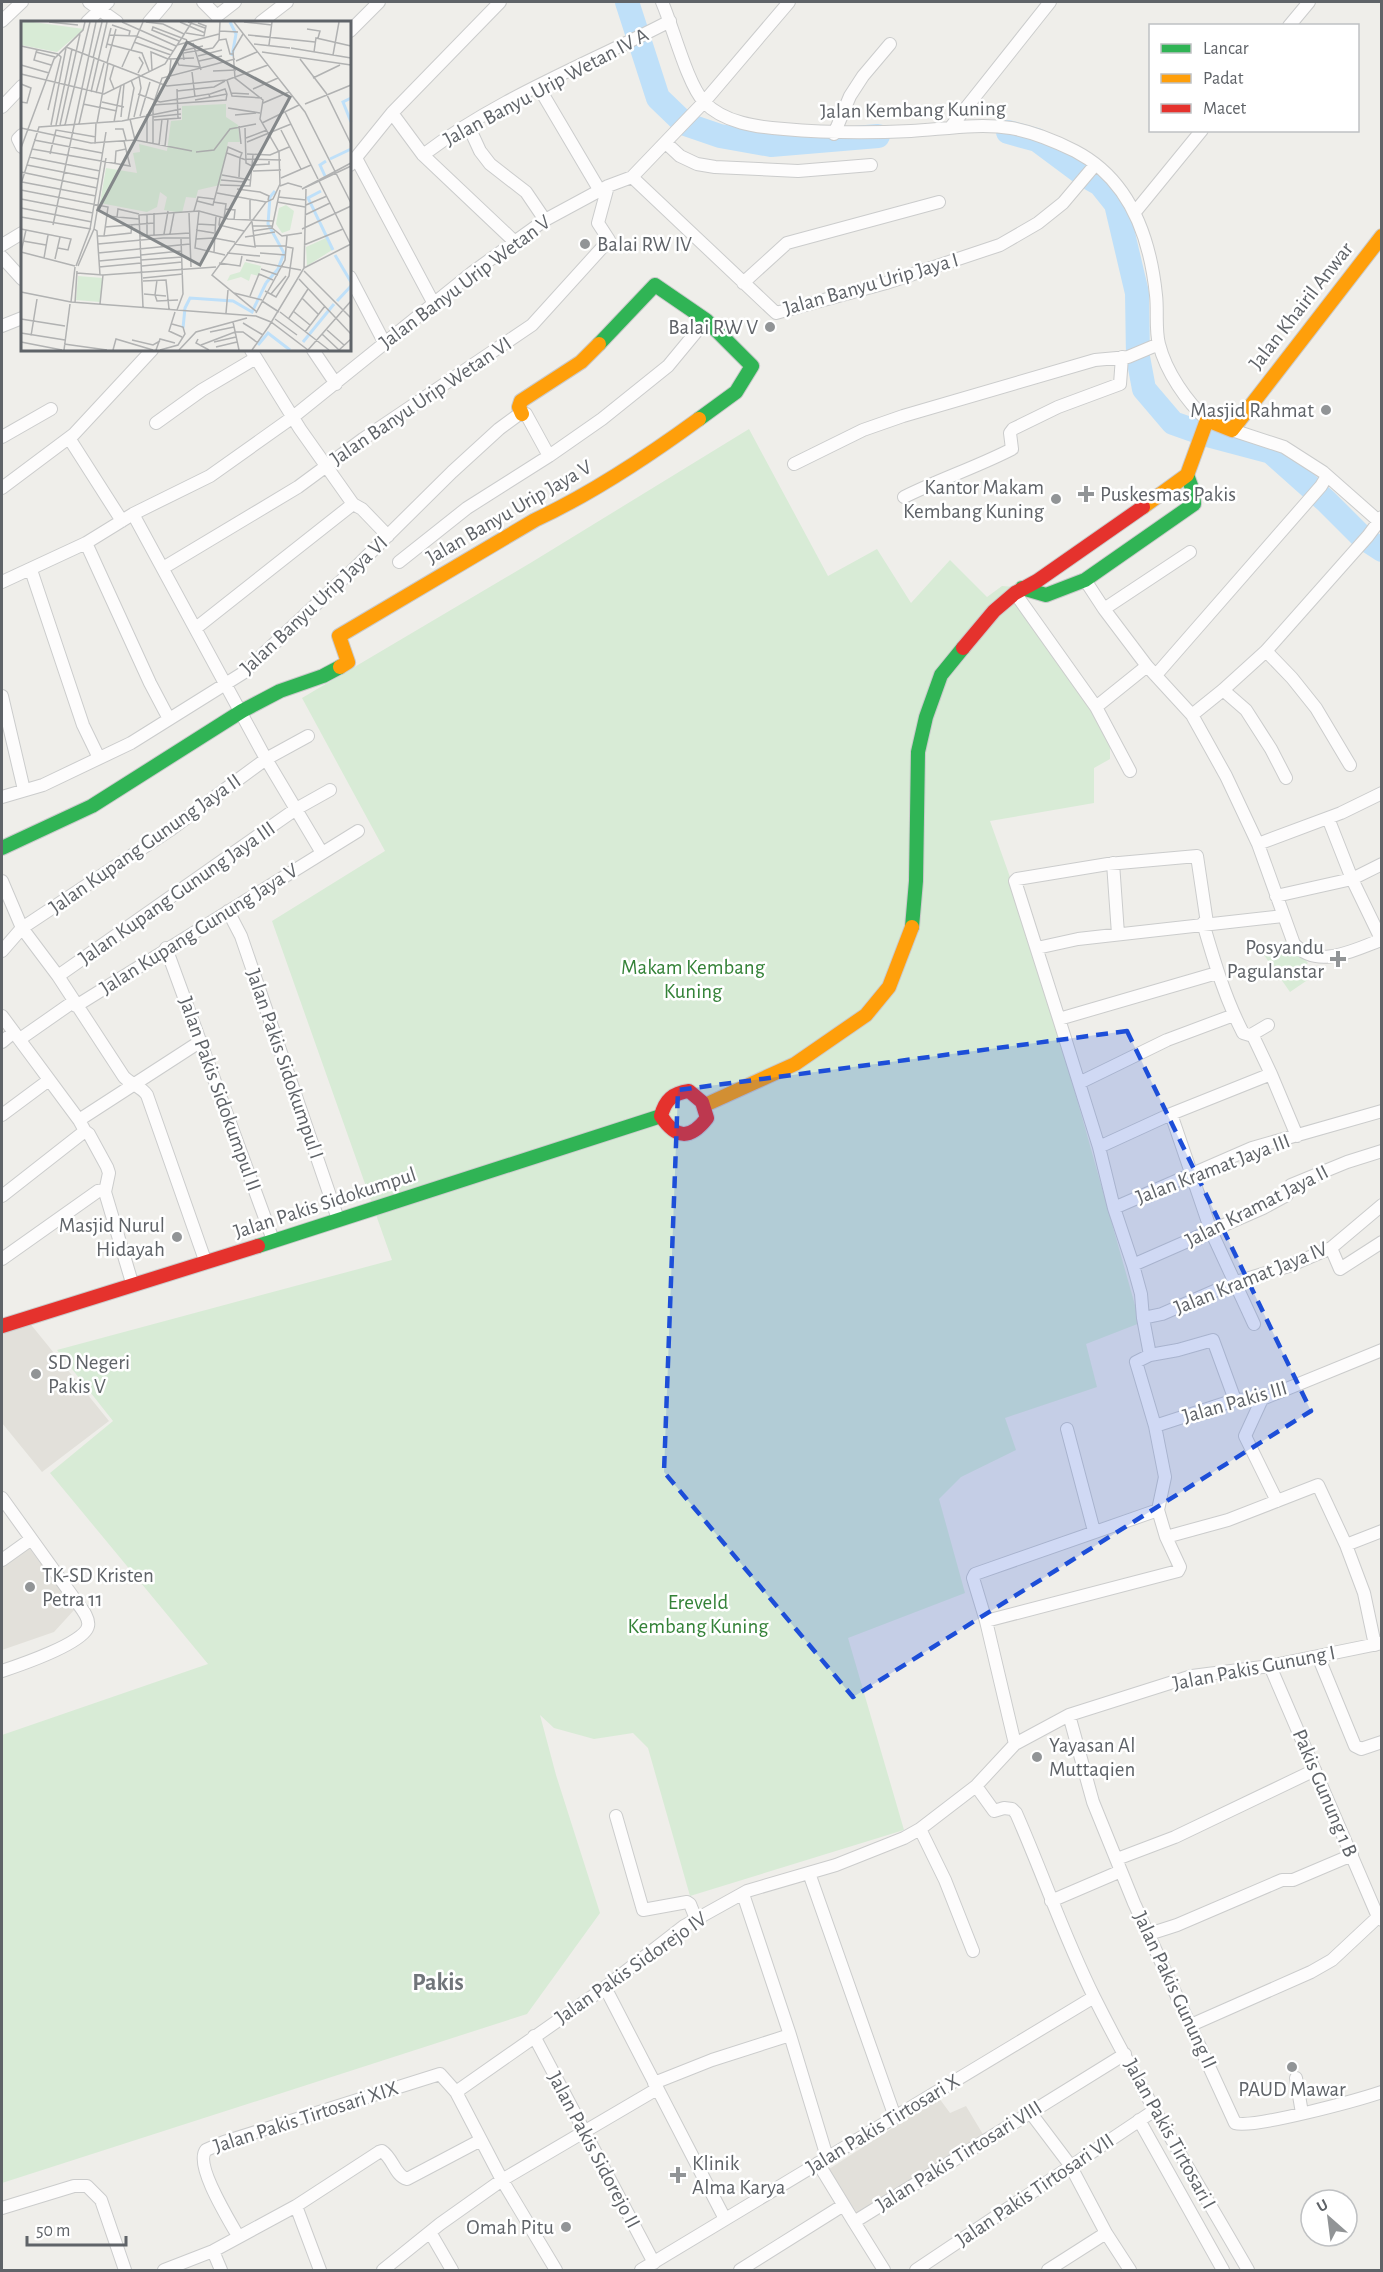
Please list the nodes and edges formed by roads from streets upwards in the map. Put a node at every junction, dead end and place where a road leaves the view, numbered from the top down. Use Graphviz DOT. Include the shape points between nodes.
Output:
graph roads {
  1 [pos="22,2"];
  2 [pos="89,2"];
  3 [pos="166,2"];
  4 [pos="203,2"];
  5 [pos="235,2"];
  6 [pos="287,2"];
  7 [pos="380,2"];
  8 [pos="500,2"];
  9 [pos="662,2"];
  10 [pos="789,2"];
  11 [pos="1050,2"];
  12 [pos="1309,2"];
  13 [pos="104,6"];
  14 [pos="2,21"];
  15 [pos="88,21"];
  16 [pos="116,21"];
  17 [pos="150,21"];
  18 [pos="262,21"];
  19 [pos="670,21"];
  20 [pos="1291,24"];
  21 [pos="351,30"];
  22 [pos="890,44"];
  23 [pos="538,86"];
  24 [pos="21,87"];
  25 [pos="705,102"];
  26 [pos="2,106"];
  27 [pos="392,113"];
  28 [pos="468,125"];
  29 [pos="950,128"];
  30 [pos="1200,132"];
  31 [pos="834,134"];
  32 [pos="670,140"];
  33 [pos="423,155"];
  34 [pos="353,161"];
  35 [pos="871,165"];
  36 [pos="1092,169"];
  37 [pos="632,177"];
  38 [pos="604,189"];
  39 [pos="939,202"];
  40 [pos="1135,212"];
  41 [pos="545,220"];
  42 [pos="21,234"];
  43 [pos="1382,236"];
  44 [pos="515,242"];
  45 [pos="2,245"];
  46 [pos="2,257"];
  47 [pos="21,278"];
  48 [pos="351,280"];
  49 [pos="743,283"];
  50 [pos="434,304"];
  51 [pos="21,318"];
  52 [pos="706,320"];
  53 [pos="2,326"];
  54 [pos="384,342"];
  55 [pos="1159,344"];
  56 [pos="151,351"];
  57 [pos="315,351"];
  58 [pos="253,354"];
  59 [pos="1125,357"];
  60 [pos="336,384"];
  61 [pos="51,409"];
  62 [pos="522,414"];
  63 [pos="293,417"];
  64 [pos="156,423"];
  65 [pos="1203,430"];
  66 [pos="1232,430"];
  67 [pos="2,436"];
  68 [pos="69,438"];
  69 [pos="549,456"];
  70 [pos="794,464"];
  71 [pos="326,466"];
  72 [pos="1187,475"];
  73 [pos="1324,481"];
  74 [pos="3,484"];
  75 [pos="904,497"];
  76 [pos="353,504"];
  77 [pos="128,518"];
  78 [pos="1124,521"];
  79 [pos="1380,521"];
  80 [pos="388,536"];
  81 [pos="1139,541"];
  82 [pos="86,543"];
  83 [pos="1190,552"];
  84 [pos="399,562"];
  85 [pos="163,568"];
  86 [pos="31,570"];
  87 [pos="1085,580"];
  88 [pos="2,582"];
  89 [pos="1018,591"];
  90 [pos="1104,609"];
  91 [pos="196,628"];
  92 [pos="1266,651"];
  93 [pos="1152,671"];
  94 [pos="225,684"];
  95 [pos="1223,690"];
  96 [pos="2,696"];
  97 [pos="1096,707"];
  98 [pos="242,711"];
  99 [pos="1192,715"];
  100 [pos="170,719"];
  101 [pos="308,736"];
  102 [pos="99,758"];
  103 [pos="266,759"];
  104 [pos="1350,765"];
  105 [pos="1130,771"];
  106 [pos="1286,778"];
  107 [pos="24,790"];
  108 [pos="330,790"];
  109 [pos="1382,793"];
  110 [pos="2,797"];
  111 [pos="296,809"];
  112 [pos="1328,818"];
  113 [pos="358,831"];
  114 [pos="1258,844"];
  115 [pos="2,848"];
  116 [pos="322,853"];
  117 [pos="1113,863"];
  118 [pos="1382,864"];
  119 [pos="1352,879"];
  120 [pos="2,882"];
  121 [pos="1276,896"];
  122 [pos="228,911"];
  123 [pos="1283,916"];
  124 [pos="1205,923"];
  125 [pos="22,928"];
  126 [pos="1118,934"];
  127 [pos="1380,935"];
  128 [pos="166,948"];
  129 [pos="1037,948"];
  130 [pos="2,951"];
  131 [pos="1217,973"];
  132 [pos="58,976"];
  133 [pos="74,1004"];
  134 [pos="1234,1015"];
  135 [pos="2,1016"];
  136 [pos="1059,1019"];
  137 [pos="1268,1025"];
  138 [pos="1251,1035"];
  139 [pos="17,1036"];
  140 [pos="201,1041"];
  141 [pos="2,1042"];
  142 [pos="1271,1074"];
  143 [pos="49,1080"];
  144 [pos="1079,1083"];
  145 [pos="132,1085"];
  146 [pos="705,1105"];
  147 [pos="1382,1111"];
  148 [pos="1171,1114"];
  149 [pos="2,1115"];
  150 [pos="661,1116"];
  151 [pos="82,1126"];
  152 [pos="1297,1136"];
  153 [pos="1098,1146"];
  154 [pos="1382,1151"];
  155 [pos="1192,1174"];
  156 [pos="105,1192"];
  157 [pos="2,1196"];
  158 [pos="1382,1205"];
  159 [pos="1114,1208"];
  160 [pos="338,1219"];
  161 [pos="1211,1231"];
  162 [pos="273,1240"];
  163 [pos="1382,1242"];
  164 [pos="1331,1248"];
  165 [pos="2,1259"];
  166 [pos="206,1263"];
  167 [pos="1133,1265"];
  168 [pos="1233,1283"];
  169 [pos="134,1286"];
  170 [pos="1143,1318"];
  171 [pos="1254,1324"];
  172 [pos="2,1326"];
  173 [pos="1382,1350"];
  174 [pos="1150,1355"];
  175 [pos="1262,1399"];
  176 [pos="1235,1400"];
  177 [pos="1155,1426"];
  178 [pos="1067,1429"];
  179 [pos="2,1498"];
  180 [pos="1277,1501"];
  181 [pos="1158,1510"];
  182 [pos="1094,1531"];
  183 [pos="1382,1531"];
  184 [pos="1166,1537"];
  185 [pos="30,1540"];
  186 [pos="1346,1545"];
  187 [pos="2,1560"];
  188 [pos="986,1620"];
  189 [pos="1378,1644"];
  190 [pos="1318,1656"];
  191 [pos="1270,1666"];
  192 [pos="2,1671"];
  193 [pos="1069,1715"];
  194 [pos="1382,1742"];
  195 [pos="1015,1744"];
  196 [pos="1315,1770"];
  197 [pos="976,1786"];
  198 [pos="616,1816"];
  199 [pos="920,1829"];
  200 [pos="1352,1855"];
  201 [pos="1119,1865"];
  202 [pos="809,1873"];
  203 [pos="742,1894"];
  204 [pos="1051,1901"];
  205 [pos="1380,1918"];
  206 [pos="696,1920"];
  207 [pos="1149,1934"];
  208 [pos="973,1951"];
  209 [pos="603,1989"];
  210 [pos="1094,1997"];
  211 [pos="1191,2025"];
  212 [pos="790,2035"];
  213 [pos="534,2036"];
  214 [pos="1125,2054"];
  215 [pos="1296,2078"];
  216 [pos="656,2086"];
  217 [pos="456,2092"];
  218 [pos="1382,2092"];
  219 [pos="1155,2110"];
  220 [pos="1030,2112"];
  221 [pos="1302,2113"];
  222 [pos="895,2116"];
  223 [pos="1139,2120"];
  224 [pos="584,2131"];
  225 [pos="481,2140"];
  226 [pos="823,2160"];
  227 [pos="1070,2165"];
  228 [pos="502,2180"];
  229 [pos="296,2206"];
  230 [pos="842,2206"];
  231 [pos="2,2208"];
  232 [pos="725,2218"];
  233 [pos="854,2222"];
  234 [pos="430,2232"];
  235 [pos="1106,2233"];
  236 [pos="238,2236"];
  237 [pos="213,2251"];
  238 [pos="654,2264"];
  239 [pos="125,2271"];
  240 [pos="164,2271"];
  241 [pos="221,2271"];
  242 [pos="320,2271"];
  243 [pos="383,2271"];
  244 [pos="452,2271"];
  245 [pos="556,2271"];
  246 [pos="641,2271"];
  247 [pos="740,2271"];
  248 [pos="884,2271"];
  249 [pos="916,2271"];
  250 [pos="1048,2271"];
  251 [pos="1130,2271"];
  252 [pos="1223,2271"];
  253 [pos="1248,2271"];
  1 -- 14 [label="street"];
  2 -- 13 [label="street"];
  3 -- 17 [label="street"];
  4 -- 5 [label="street" via="217,16"];
  6 -- 18 [label="street"];
  7 -- 21 [label="street"];
  8 -- 27 [label="street"];
  9 -- 19 [label="street, Jalan Kembang Kuning"];
  10 -- 25 [label="street, Jalan Banyu Urip Wetan V"];
  11 -- 29 [label="street"];
  12 -- 20 [label="street"];
  13 -- 15 [label="street"];
  13 -- 16 [label="street"];
  19 -- 23 [label="street, Jalan Banyu Urip Wetan IV A"];
  19 -- 25 [label="street, Jalan Kembang Kuning" via="693,85"];
  22 -- 31 [label="street" via="850,96"];
  23 -- 28 [label="street, Jalan Banyu Urip Wetan IV A"];
  23 -- 38 [label="street"];
  24 -- 26 [label="street"];
  25 -- 31 [label="street, Jalan Kembang Kuning" via="723,116 742,123"];
  25 -- 32 [label="street, Jalan Banyu Urip Wetan V"];
  27 -- 33 [label="street"];
  27 -- 34 [label="street"];
  28 -- 33 [label="street, Jalan Banyu Urip Wetan IV A"];
  28 -- 41 [label="street" via="490,164 526,192"];
  29 -- 31 [label="street, Jalan Kembang Kuning"];
  29 -- 36 [label="street, Jalan Kembang Kuning" via="1011,129 1043,137 1077,152"];
  30 -- 40 [label="street"];
  32 -- 35 [label="street" via="680,156 715,167 798,171"];
  32 -- 37 [label="street, Jalan Banyu Urip Wetan V"];
  33 -- 44 [label="street"];
  34 -- 50 [label="street"];
  36 -- 40 [label="street, Jalan Kembang Kuning" via="1115,181"];
  36 -- 49 [label="street, Jalan Banyu Urip Jaya I" via="1063,203 1000,246 776,313"];
  37 -- 38 [label="street, Jalan Banyu Urip Wetan V"];
  37 -- 49 [label="street, Jalan Banyu Urip Jaya I"];
  38 -- 41 [label="street, Jalan Banyu Urip Wetan V"];
  38 -- 71 [label="street, Jalan Banyu Urip Wetan VI" via="598,224 609,240 532,325"];
  39 -- 49 [label="street" via="787,243"];
  40 -- 55 [label="street, Jalan Kembang Kuning" via="1151,256"];
  41 -- 44 [label="street, Jalan Banyu Urip Wetan V"];
  42 -- 45 [label="street"];
  43 -- 66 [label="street, Jalan Khairil Anwar"];
  44 -- 50 [label="street, Jalan Banyu Urip Wetan V"];
  46 -- 47 [label="street"];
  48 -- 54 [label="street"];
  50 -- 54 [label="street, Jalan Banyu Urip Wetan V"];
  51 -- 53 [label="street"];
  52 -- 62 [label="street" via="654,285 581,362 521,402"];
  52 -- 69 [label="street, Jalan Banyu Urip Jaya VI" via="668,366"];
  52 -- 98 [label="street, Jalan Banyu Urip Jaya V" via="751,365 736,392 666,443 565,506 341,635 346,664"];
  54 -- 60 [label="street, Jalan Banyu Urip Wetan V"];
  55 -- 59 [label="street"];
  55 -- 65 [label="street, Jalan Kembang Kuning"];
  56 -- 68 [label="street"];
  57 -- 60 [label="street"];
  58 -- 63 [label="street"];
  58 -- 64 [label="street"];
  59 -- 70 [label="street" via="1095,360 903,416 863,430"];
  59 -- 75 [label="street" via="1120,384 1013,429 1012,449"];
  60 -- 63 [label="street, Jalan Banyu Urip Wetan V"];
  61 -- 67 [label="street"];
  62 -- 69 [label="street" via="526,414"];
  62 -- 80 [label="street, Jalan Banyu Urip Jaya VI" via="499,429"];
  63 -- 71 [label="street"];
  63 -- 77 [label="street, Jalan Banyu Urip Wetan V" via="210,476"];
  65 -- 66 [label="street, Jalan Kembang Kuning"];
  65 -- 72 [label="street"];
  66 -- 73 [label="street, Jalan Kembang Kuning" via="1284,447"];
  68 -- 74 [label="street"];
  68 -- 77 [label="street"];
  69 -- 84 [label="street, Jalan Banyu Urip Jaya VI" via="467,508"];
  71 -- 76 [label="street"];
  71 -- 85 [label="street, Jalan Banyu Urip Wetan VI"];
  72 -- 78 [label="street"];
  72 -- 81 [label="street" via="1194,496 1192,506"];
  73 -- 79 [label="street, Jalan Kembang Kuning"];
  73 -- 93 [label="street"];
  76 -- 80 [label="street"];
  76 -- 91 [label="street"];
  77 -- 82 [label="street, Jalan Banyu Urip Wetan V"];
  77 -- 85 [label="street"];
  78 -- 81 [label="street"];
  78 -- 89 [label="street"];
  79 -- 92 [label="street"];
  80 -- 94 [label="street, Jalan Banyu Urip Jaya VI" via="243,673"];
  81 -- 87 [label="street"];
  82 -- 86 [label="street, Jalan Banyu Urip Wetan V"];
  82 -- 100 [label="street"];
  83 -- 90 [label="street"];
  85 -- 91 [label="street"];
  86 -- 88 [label="street, Jalan Banyu Urip Wetan V"];
  86 -- 102 [label="street" via="83,725"];
  87 -- 89 [label="street" via="1046,595"];
  87 -- 90 [label="street"];
  89 -- 97 [label="street"];
  89 -- 146 [label="street" via="994,611 941,675 926,717 918,752 912,928 889,987 866,1015 795,1064"];
  90 -- 93 [label="street"];
  91 -- 94 [label="street"];
  92 -- 95 [label="street"];
  92 -- 104 [label="street" via="1316,708"];
  93 -- 97 [label="street"];
  93 -- 99 [label="street"];
  94 -- 98 [label="street"];
  94 -- 100 [label="street, Jalan Banyu Urip Jaya VI"];
  95 -- 99 [label="street"];
  95 -- 106 [label="street" via="1246,710"];
  96 -- 107 [label="street"];
  97 -- 105 [label="street"];
  98 -- 103 [label="street"];
  98 -- 115 [label="street" via="92,806"];
  99 -- 114 [label="street"];
  100 -- 102 [label="street, Jalan Banyu Urip Jaya VI"];
  101 -- 103 [label="street, Jalan Kupang Gunung Jaya II"];
  102 -- 107 [label="street, Jalan Banyu Urip Jaya VI"];
  103 -- 111 [label="street"];
  103 -- 125 [label="street, Jalan Kupang Gunung Jaya II" via="170,830"];
  107 -- 110 [label="street, Jalan Banyu Urip Jaya VI"];
  108 -- 111 [label="street, Jalan Kupang Gunung Jaya III"];
  109 -- 112 [label="street"];
  111 -- 116 [label="street"];
  111 -- 132 [label="street, Jalan Kupang Gunung Jaya III"];
  112 -- 114 [label="street"];
  112 -- 119 [label="street"];
  113 -- 116 [label="street, Jalan Kupang Gunung Jaya V"];
  114 -- 121 [label="street"];
  116 -- 122 [label="street, Jalan Kupang Gunung Jaya V"];
  117 -- 124 [label="street" via="1197,856"];
  117 -- 126 [label="street"];
  117 -- 129 [label="street" via="1016,879"];
  118 -- 119 [label="street"];
  119 -- 121 [label="street"];
  119 -- 127 [label="street"];
  120 -- 125 [label="street"];
  121 -- 123 [label="street"];
  122 -- 128 [label="street, Jalan Kupang Gunung Jaya V"];
  122 -- 160 [label="street, Jalan Pakis Sidokumpul I" via="241,936"];
  123 -- 124 [label="street"];
  123 -- 127 [label="street" via="1294,944 1318,957 1334,956"];
  124 -- 126 [label="street"];
  124 -- 131 [label="street"];
  125 -- 130 [label="street, Jalan Kupang Gunung Jaya II"];
  125 -- 132 [label="street"];
  126 -- 129 [label="street"];
  128 -- 133 [label="street, Jalan Kupang Gunung Jaya V"];
  128 -- 140 [label="street, Jalan Pakis Sidokumpul II"];
  129 -- 136 [label="street"];
  131 -- 134 [label="street"];
  131 -- 136 [label="street"];
  132 -- 133 [label="street"];
  133 -- 139 [label="street, Jalan Kupang Gunung Jaya V"];
  133 -- 145 [label="street"];
  134 -- 138 [label="street" via="1244,1033"];
  134 -- 144 [label="street" via="1167,1040"];
  135 -- 139 [label="street"];
  136 -- 144 [label="street"];
  137 -- 138 [label="street"];
  138 -- 142 [label="street"];
  139 -- 141 [label="street, Jalan Kupang Gunung Jaya V"];
  139 -- 143 [label="street"];
  140 -- 145 [label="street"];
  140 -- 162 [label="street, Jalan Pakis Sidokumpul II"];
  142 -- 148 [label="street"];
  142 -- 152 [label="street"];
  143 -- 149 [label="street"];
  143 -- 151 [label="street"];
  144 -- 153 [label="street"];
  145 -- 151 [label="street"];
  145 -- 166 [label="street" via="147,1095"];
  146 -- 150 [label="street" via="689,1091 678,1092 668,1098"];
  146 -- 150 [label="street" via="707,1118 690,1134 673,1132"];
  147 -- 152 [label="street, Jalan Kramat Jaya III"];
  148 -- 153 [label="street"];
  148 -- 155 [label="street"];
  150 -- 160 [label="street, Jalan Pakis Sidokumpul"];
  151 -- 156 [label="street" via="108,1167"];
  151 -- 157 [label="street"];
  152 -- 155 [label="street, Jalan Kramat Jaya III" via="1252,1148"];
  153 -- 159 [label="street"];
  154 -- 161 [label="street, Jalan Kramat Jaya II" via="1291,1185 1286,1196"];
  155 -- 159 [label="street, Jalan Kramat Jaya III"];
  155 -- 161 [label="street"];
  156 -- 165 [label="street" via="98,1191"];
  156 -- 169 [label="street"];
  158 -- 164 [label="street, Jalan Kramat Jaya IV"];
  159 -- 167 [label="street"];
  160 -- 162 [label="street, Jalan Pakis Sidokumpul"];
  161 -- 167 [label="street, Jalan Kramat Jaya II"];
  161 -- 168 [label="street"];
  162 -- 166 [label="street, Jalan Pakis Sidokumpul"];
  163 -- 164 [label="street" via="1340,1269"];
  164 -- 168 [label="street, Jalan Kramat Jaya IV"];
  166 -- 169 [label="street, Jalan Pakis Sidokumpul"];
  167 -- 170 [label="street"];
  168 -- 170 [label="street, Jalan Kramat Jaya IV" via="1162,1314"];
  168 -- 171 [label="street"];
  169 -- 172 [label="street, Jalan Pakis Sidokumpul"];
  170 -- 174 [label="street"];
  173 -- 175 [label="street, Jalan Pakis III"];
  174 -- 176 [label="street" via="1214,1340"];
  174 -- 177 [label="street" via="1136,1362"];
  175 -- 176 [label="street, Jalan Pakis III"];
  175 -- 180 [label="street" via="1245,1436"];
  176 -- 177 [label="street, Jalan Pakis III"];
  177 -- 181 [label="street" via="1166,1477"];
  178 -- 182 [label="street"];
  179 -- 185 [label="street"];
  180 -- 184 [label="street"];
  180 -- 186 [label="street" via="1318,1485"];
  181 -- 182 [label="street"];
  181 -- 184 [label="street"];
  182 -- 188 [label="street" via="975,1574"];
  183 -- 186 [label="street"];
  184 -- 188 [label="street" via="1180,1565 1178,1571"];
  185 -- 187 [label="street"];
  185 -- 192 [label="street" via="76,1601 89,1626 68,1644"];
  186 -- 189 [label="street"];
  188 -- 195 [label="street"];
  189 -- 190 [label="street, Jalan Pakis Gunung I"];
  190 -- 191 [label="street, Jalan Pakis Gunung I"];
  190 -- 194 [label="street" via="1355,1746 1361,1749"];
  191 -- 193 [label="street, Jalan Pakis Gunung I" via="1192,1676"];
  191 -- 196 [label="street, Pakis Gunung 1 B"];
  193 -- 195 [label="street, Jalan Pakis Gunung I"];
  193 -- 201 [label="street, Jalan Pakis Gunung II" via="1093,1802"];
  195 -- 197 [label="street, Jalan Pakis Gunung I"];
  196 -- 200 [label="street, Pakis Gunung 1 B"];
  196 -- 201 [label="street"];
  197 -- 199 [label="street, Jalan Pakis Sidorejo IV"];
  197 -- 204 [label="street, Jalan Pakis Tirtosari I" via="994,1811 1012,1809 1016,1814"];
  198 -- 206 [label="street" via="643,1910 687,1902"];
  199 -- 202 [label="street, Jalan Pakis Sidorejo IV" via="891,1844"];
  199 -- 208 [label="street"];
  200 -- 205 [label="street, Pakis Gunung 1 B"];
  200 -- 207 [label="street"];
  201 -- 204 [label="street"];
  201 -- 207 [label="street, Jalan Pakis Gunung II"];
  202 -- 203 [label="street, Jalan Pakis Sidorejo IV"];
  202 -- 222 [label="street"];
  203 -- 206 [label="street, Jalan Pakis Sidorejo IV"];
  203 -- 212 [label="street, Jalan Pakis Tirtosari VIII"];
  204 -- 210 [label="street, Jalan Pakis Tirtosari I"];
  205 -- 211 [label="street" via="1332,1960 1311,1972"];
  206 -- 209 [label="street, Jalan Pakis Sidorejo IV"];
  207 -- 211 [label="street, Jalan Pakis Gunung II"];
  209 -- 213 [label="street, Jalan Pakis Sidorejo IV"];
  209 -- 216 [label="street"];
  210 -- 214 [label="street, Jalan Pakis Tirtosari I"];
  210 -- 222 [label="street, Jalan Pakis Tirtosari X"];
  211 -- 221 [label="street, Jalan Pakis Gunung II" via="1235,2123 1249,2124"];
  212 -- 216 [label="street" via="712,2060"];
  212 -- 226 [label="street, Jalan Pakis Tirtosari VIII"];
  213 -- 217 [label="street, Jalan Pakis Sidorejo IV"];
  213 -- 224 [label="street, Jalan Pakis Sidorejo II"];
  214 -- 219 [label="street, Jalan Pakis Tirtosari I"];
  214 -- 220 [label="street, Jalan Pakis Tirtosari VIII"];
  215 -- 221 [label="street"];
  216 -- 224 [label="street"];
  216 -- 232 [label="street"];
  217 -- 225 [label="street"];
  217 -- 236 [label="street, Jalan Pakis Tirtosari XIX" via="440,2074 206,2150 202,2159 206,2174"];
  218 -- 221 [label="street, Jalan Pakis Gunung II"];
  219 -- 223 [label="street, Jalan Pakis Tirtosari VII"];
  219 -- 253 [label="street, Jalan Pakis Tirtosari I"];
  220 -- 227 [label="street"];
  220 -- 233 [label="street, Jalan Pakis Tirtosari VIII"];
  222 -- 226 [label="street, Jalan Pakis Tirtosari X"];
  223 -- 227 [label="street, Jalan Pakis Tirtosari VII"];
  223 -- 252 [label="street, Jalan Pakis Tirtosari I"];
  224 -- 228 [label="street"];
  224 -- 238 [label="street, Jalan Pakis Sidorejo II"];
  225 -- 228 [label="street"];
  225 -- 229 [label="street" via="407,2179 401,2177 387,2155 379,2152"];
  226 -- 230 [label="street, Jalan Pakis Tirtosari VIII"];
  226 -- 232 [label="street, Jalan Pakis Tirtosari X"];
  227 -- 235 [label="street"];
  227 -- 249 [label="street, Jalan Pakis Tirtosari VII"];
  228 -- 234 [label="street"];
  228 -- 245 [label="street"];
  229 -- 236 [label="street"];
  229 -- 242 [label="street"];
  230 -- 233 [label="street, Jalan Pakis Tirtosari VIII"];
  230 -- 247 [label="street"];
  231 -- 239 [label="street" via="74,2186 87,2186 101,2200"];
  232 -- 238 [label="street, Jalan Pakis Tirtosari X"];
  233 -- 248 [label="street"];
  234 -- 243 [label="street"];
  234 -- 244 [label="street"];
  235 -- 250 [label="street"];
  235 -- 251 [label="street"];
  236 -- 237 [label="street"];
  237 -- 240 [label="street"];
  237 -- 241 [label="street"];
  238 -- 246 [label="street, Jalan Pakis Tirtosari X"];
}
